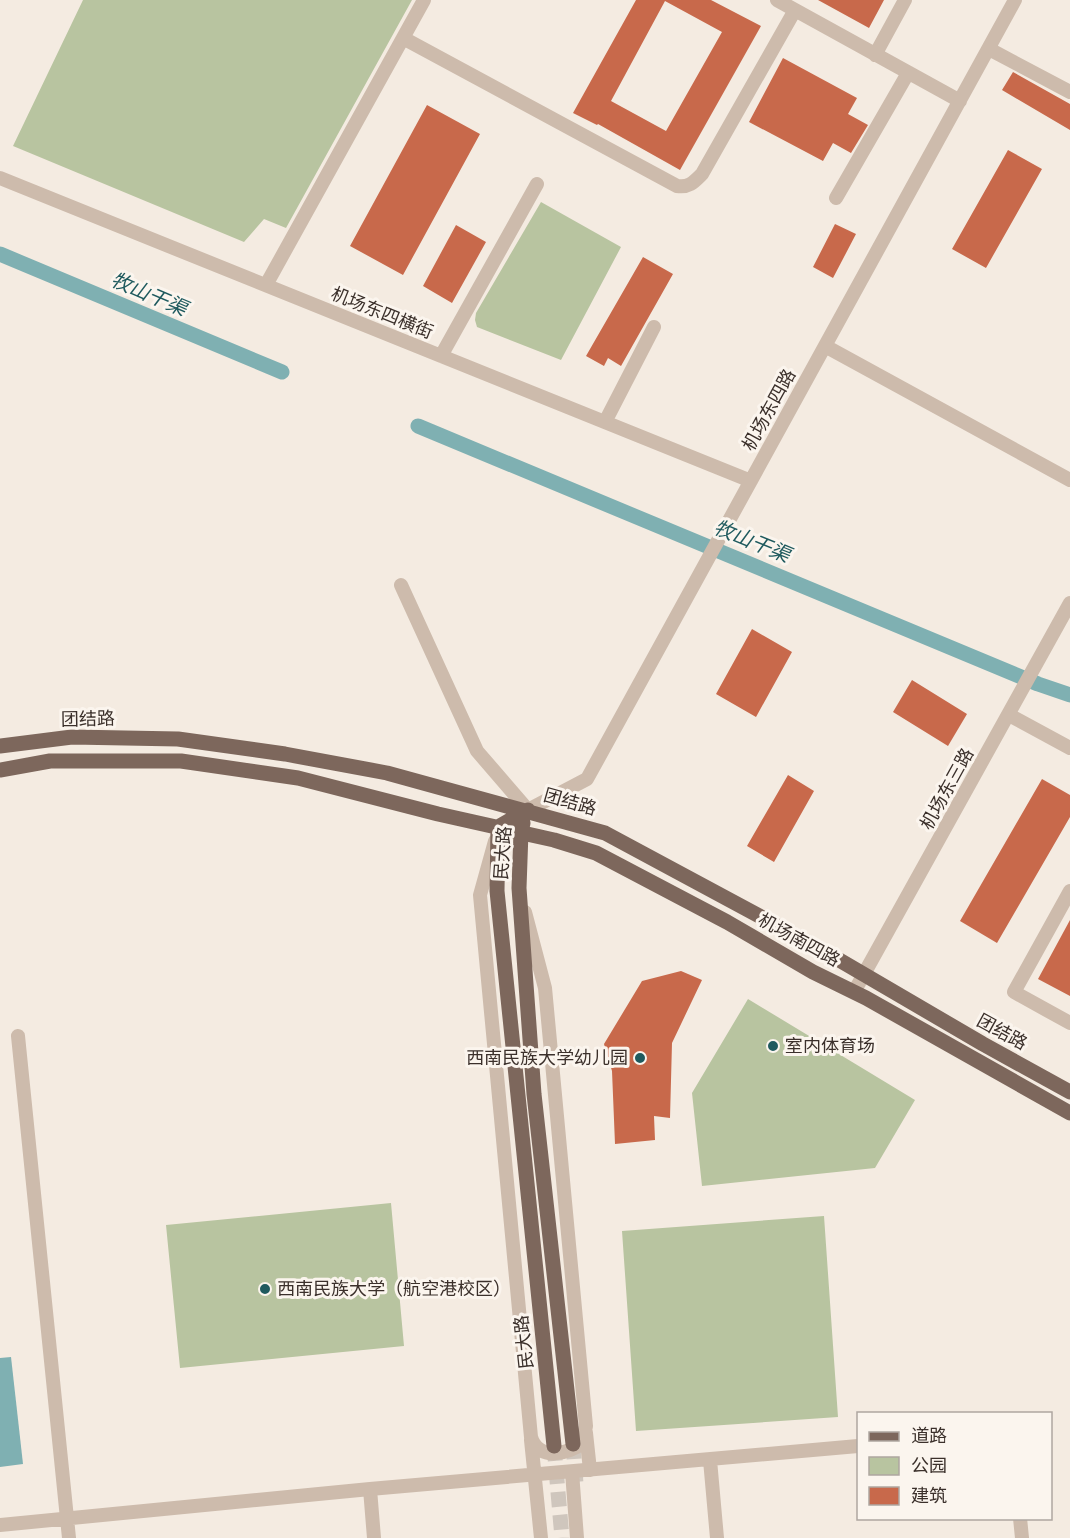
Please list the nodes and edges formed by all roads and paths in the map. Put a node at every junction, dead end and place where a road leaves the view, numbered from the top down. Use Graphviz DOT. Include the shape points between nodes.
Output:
graph roads {
  1 [pos="424,0"];
  2 [pos="777,0"];
  3 [pos="905,0"];
  4 [pos="1015,0"];
  5 [pos="795,10"];
  6 [pos="403,38"];
  7 [pos="989,49"];
  8 [pos="875,55"];
  9 [pos="908,73"];
  10 [pos="1070,92"];
  11 [pos="960,101"];
  12 [pos="0,178"];
  13 [pos="537,184"];
  14 [pos="836,198"];
  15 [pos="266,285"];
  16 [pos="654,327"];
  17 [pos="825,346"];
  18 [pos="441,356"];
  19 [pos="605,422"];
  20 [pos="1070,480"];
  21 [pos="751,481"];
  22 [pos="401,585"];
  23 [pos="1070,603"];
  24 [pos="1009,715"];
  25 [pos="0,746"];
  26 [pos="1070,748"];
  27 [pos="0,770"];
  28 [pos="528,810"];
  29 [pos="498,827"];
  30 [pos="521,832"];
  31 [pos="519,888"];
  32 [pos="1070,891"];
  33 [pos="864,974"];
  34 [pos="854,992"];
  35 [pos="1070,1023"];
  36 [pos="18,1036"];
  37 [pos="1070,1092"];
  38 [pos="1070,1113"];
  39 [pos="586,1426"];
  40 [pos="531,1437"];
  41 [pos="573,1444"];
  42 [pos="554,1446"];
  43 [pos="857,1446"];
  44 [pos="710,1460"];
  45 [pos="590,1470"];
  46 [pos="572,1472"];
  47 [pos="535,1475"];
  48 [pos="370,1489"];
  49 [pos="67,1519"];
  50 [pos="1020,1520"];
  51 [pos="0,1525"];
  52 [pos="69,1538"];
  53 [pos="374,1538"];
  54 [pos="541,1538"];
  55 [pos="577,1538"];
  56 [pos="717,1538"];
  57 [pos="1022,1538"];
  1 -- 6 [label="street"];
  2 -- 5 [label="street"];
  3 -- 8 [label="street"];
  4 -- 7 [label="street, 机场东四路"];
  5 -- 6 [label="street" via="702,174 685,187"];
  5 -- 8 [label="street"];
  6 -- 15 [label="street"];
  7 -- 10 [label="street"];
  7 -- 11 [label="street, 机场东四路"];
  8 -- 9 [label="street"];
  9 -- 11 [label="street"];
  9 -- 14 [label="street"];
  11 -- 17 [label="street, 机场东四路"];
  12 -- 15 [label="street, 机场东四横街"];
  13 -- 18 [label="street"];
  15 -- 18 [label="street, 机场东四横街"];
  16 -- 19 [label="street"];
  17 -- 20 [label="street"];
  17 -- 21 [label="street, 机场东四路"];
  18 -- 19 [label="street, 机场东四横街"];
  19 -- 21 [label="street, 机场东四横街"];
  21 -- 28 [label="street, 机场东四路" via="587,780"];
  22 -- 28 [label="street" via="477,751"];
  23 -- 24 [label="street, 机场东三路"];
  24 -- 26 [label="street"];
  24 -- 33 [label="street, 机场东三路"];
  25 -- 28 [label="main road, 团结路" via="72,737 178,739 387,773"];
  27 -- 29 [label="main road" via="50,761 181,761 298,778"];
  28 -- 29 [label="main road, 民大路"];
  28 -- 30 [label="main road, 民大路"];
  28 -- 33 [label="main road, 团结路" via="605,833"];
  29 -- 30 [label="main road, 机场南四路"];
  29 -- 40 [label="street" via="480,895"];
  29 -- 42 [label="main road, 民大路" via="497,891"];
  30 -- 31 [label="main road, 民大路"];
  30 -- 34 [label="main road, 机场南四路" via="596,853"];
  31 -- 39 [label="street" via="544,988"];
  31 -- 41 [label="main road, 民大路" via="534,1094"];
  32 -- 35 [label="street" via="1014,992"];
  33 -- 34 [label="street, 机场东三路"];
  33 -- 37 [label="main road, 团结路"];
  34 -- 38 [label="main road, 机场南四路"];
  36 -- 49 [label="street"];
  39 -- 40 [label="street" via="583,1442 560,1454 538,1450"];
  39 -- 45 [label="street"];
  40 -- 47 [label="street"];
  43 -- 44 [label="street"];
  44 -- 45 [label="street"];
  44 -- 56 [label="street"];
  45 -- 46 [label="street"];
  46 -- 47 [label="street"];
  46 -- 55 [label="street"];
  47 -- 48 [label="street"];
  47 -- 54 [label="street"];
  48 -- 49 [label="street"];
  48 -- 53 [label="street"];
  49 -- 51 [label="street"];
  49 -- 52 [label="street"];
  50 -- 57 [label="street"];
}
